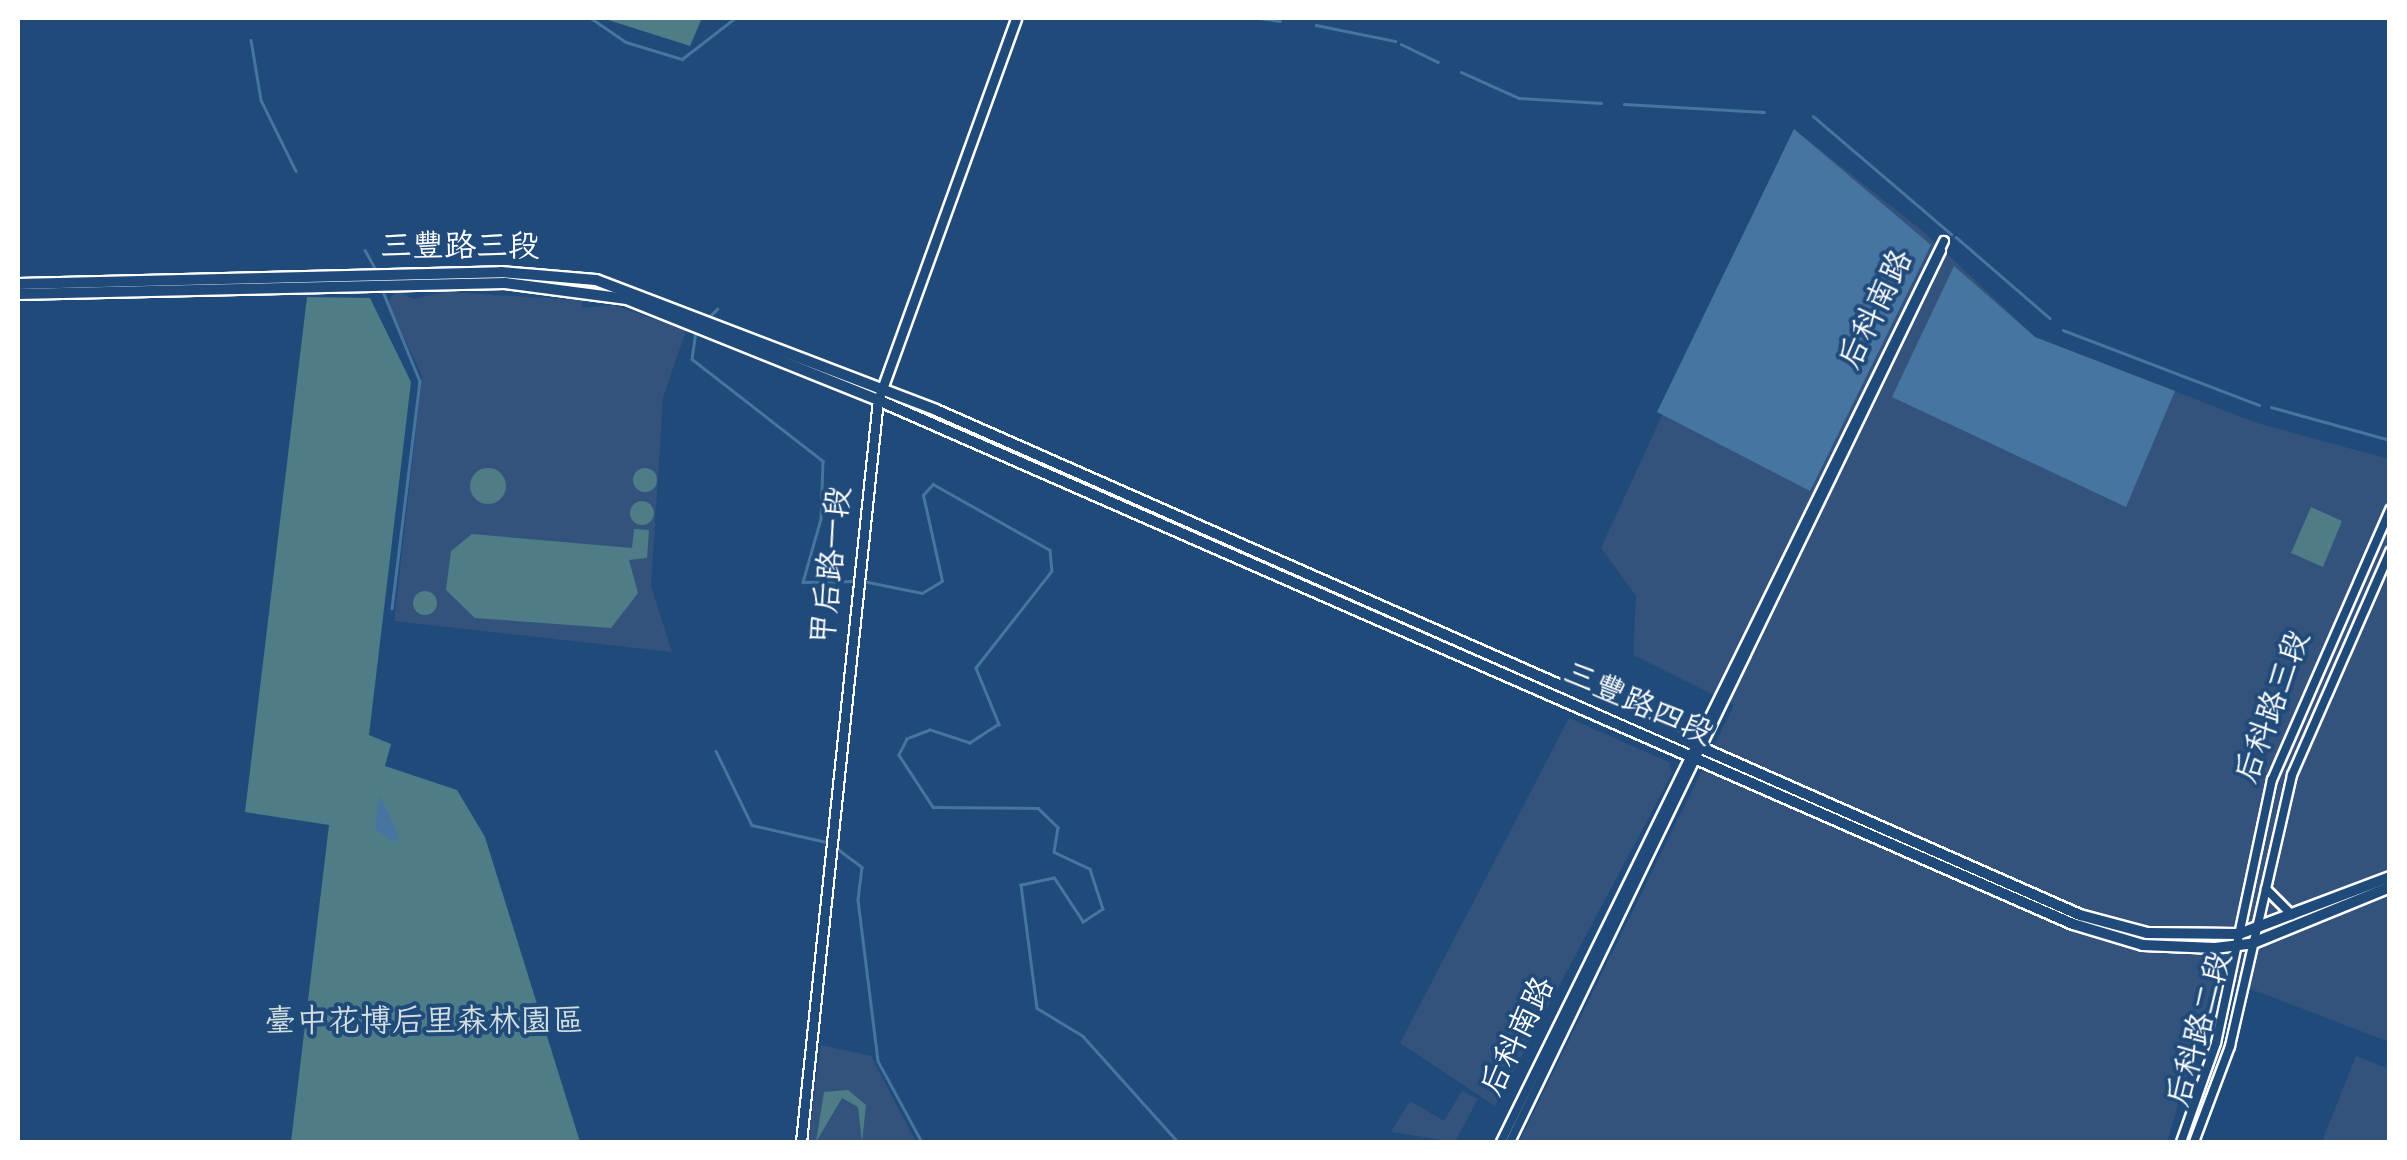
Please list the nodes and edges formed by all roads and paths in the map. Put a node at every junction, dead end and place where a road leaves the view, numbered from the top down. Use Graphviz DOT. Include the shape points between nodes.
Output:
graph roads {
  1 [pos="1016,18"];
  2 [pos="18,284"];
  3 [pos="18,294"];
  4 [pos="880,394"];
  5 [pos="1816,505"];
  6 [pos="2390,510"];
  7 [pos="2390,552"];
  8 [pos="1698,755"];
  9 [pos="2390,878"];
  10 [pos="2390,887"];
  11 [pos="2266,888"];
  12 [pos="2296,916"];
  13 [pos="2255,937"];
  14 [pos="2238,940"];
  15 [pos="1548,1045"];
  16 [pos="801,1142"];
  17 [pos="1501,1142"];
  18 [pos="1510,1142"];
  19 [pos="2181,1142"];
  20 [pos="2194,1142"];
  1 -- 4 [label="main road, 甲后路一段"];
  2 -- 4 [label="main road, 三豐路三段" via="540,273 630,289"];
  3 -- 4 [label="main road, 三豐路三段" via="443,283 585,289"];
  4 -- 8 [label="main road, 三豐路四段"];
  4 -- 16 [label="main road, 甲后路一段"];
  5 -- 5 [label="street, 后科南路" via="1944,241"];
  5 -- 8 [label="street, 后科南路"];
  6 -- 14 [label="street, 后科路三段" via="2290,728"];
  7 -- 11 [label="street, 后科路三段" via="2305,734"];
  8 -- 14 [label="main road, 三豐路四段" via="2072,924 2144,945"];
  8 -- 15 [label="street, 后科南路"];
  9 -- 12 [label="main road, 三豐路四段"];
  10 -- 13 [label="main road, 三豐路四段"];
  11 -- 12 [label="street"];
  11 -- 13 [label="street, 后科路三段"];
  12 -- 13 [label="main road, 三豐路四段"];
  13 -- 14 [label="main road, 三豐路四段"];
  13 -- 20 [label="street, 后科路二段"];
  14 -- 19 [label="street, 后科路二段"];
  15 -- 17 [label="street, 后科南路"];
  15 -- 18 [label="street, 后科南路"];
}
